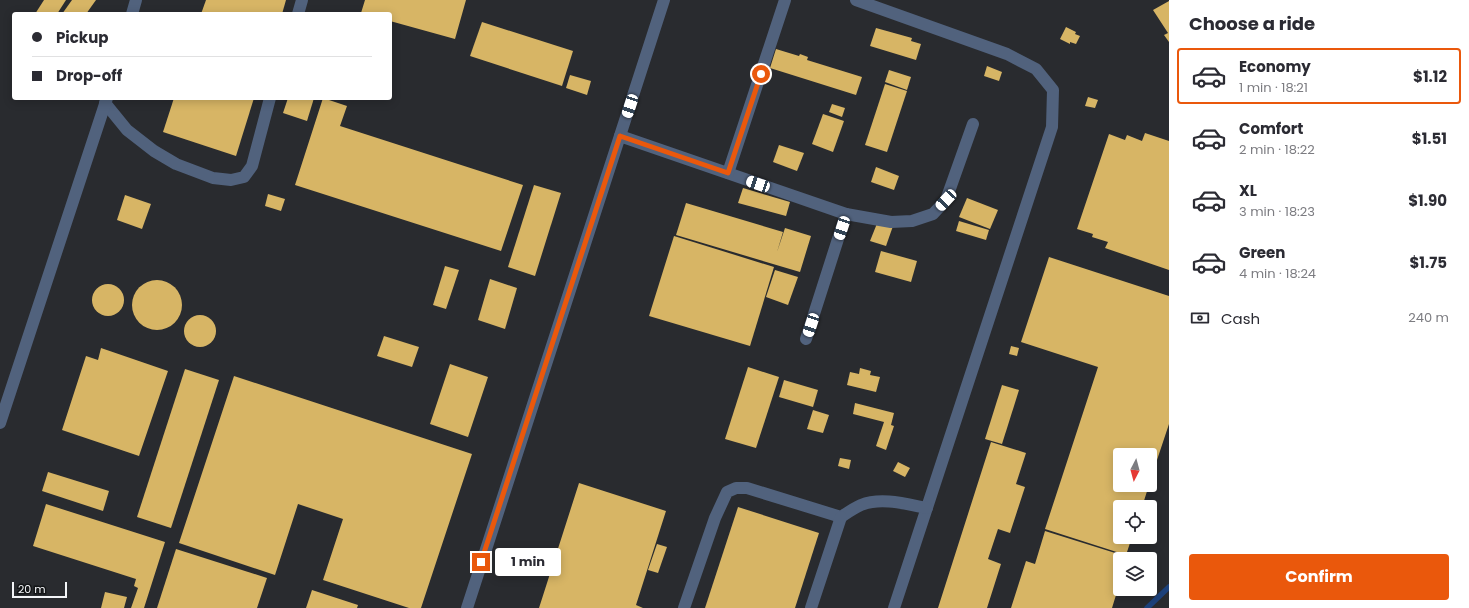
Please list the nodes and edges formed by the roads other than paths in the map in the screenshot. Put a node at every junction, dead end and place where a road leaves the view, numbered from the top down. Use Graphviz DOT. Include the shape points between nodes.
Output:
graph roads {
  1 [pos="136,0"];
  2 [pos="302,0"];
  3 [pos="664,0"];
  4 [pos="785,0"];
  5 [pos="856,0"];
  6 [pos="133,12"];
  7 [pos="299,12"];
  8 [pos="106,100"];
  9 [pos="269,100"];
  10 [pos="973,124"];
  11 [pos="620,136"];
  12 [pos="728,173"];
  13 [pos="846,214"];
  14 [pos="806,339"];
  15 [pos="0,423"];
  16 [pos="927,508"];
  17 [pos="842,517"];
  18 [pos="467,608"];
  19 [pos="684,608"];
  20 [pos="811,608"];
  21 [pos="894,608"];
  1 -- 6 [label="street"];
  2 -- 7 [label="street"];
  3 -- 11 [label="street"];
  4 -- 12 [label="street"];
  5 -- 16 [label="street" via="1007,54 1036,70 1054,90 1052,127"];
  8 -- 9 [label="street" via="127,130 154,151 176,164 213,178 231,180 244,177 252,166"];
  8 -- 15 [label="street"];
  10 -- 13 [label="street" via="946,200 933,214 912,221 891,222"];
  11 -- 12 [label="street"];
  11 -- 18 [label="street"];
  12 -- 13 [label="street"];
  13 -- 14 [label="street"];
  16 -- 17 [label="street" via="876,501 860,505"];
  16 -- 21 [label="street"];
  17 -- 19 [label="street" via="747,488 736,488 727,492 715,518"];
  17 -- 20 [label="street"];
}
